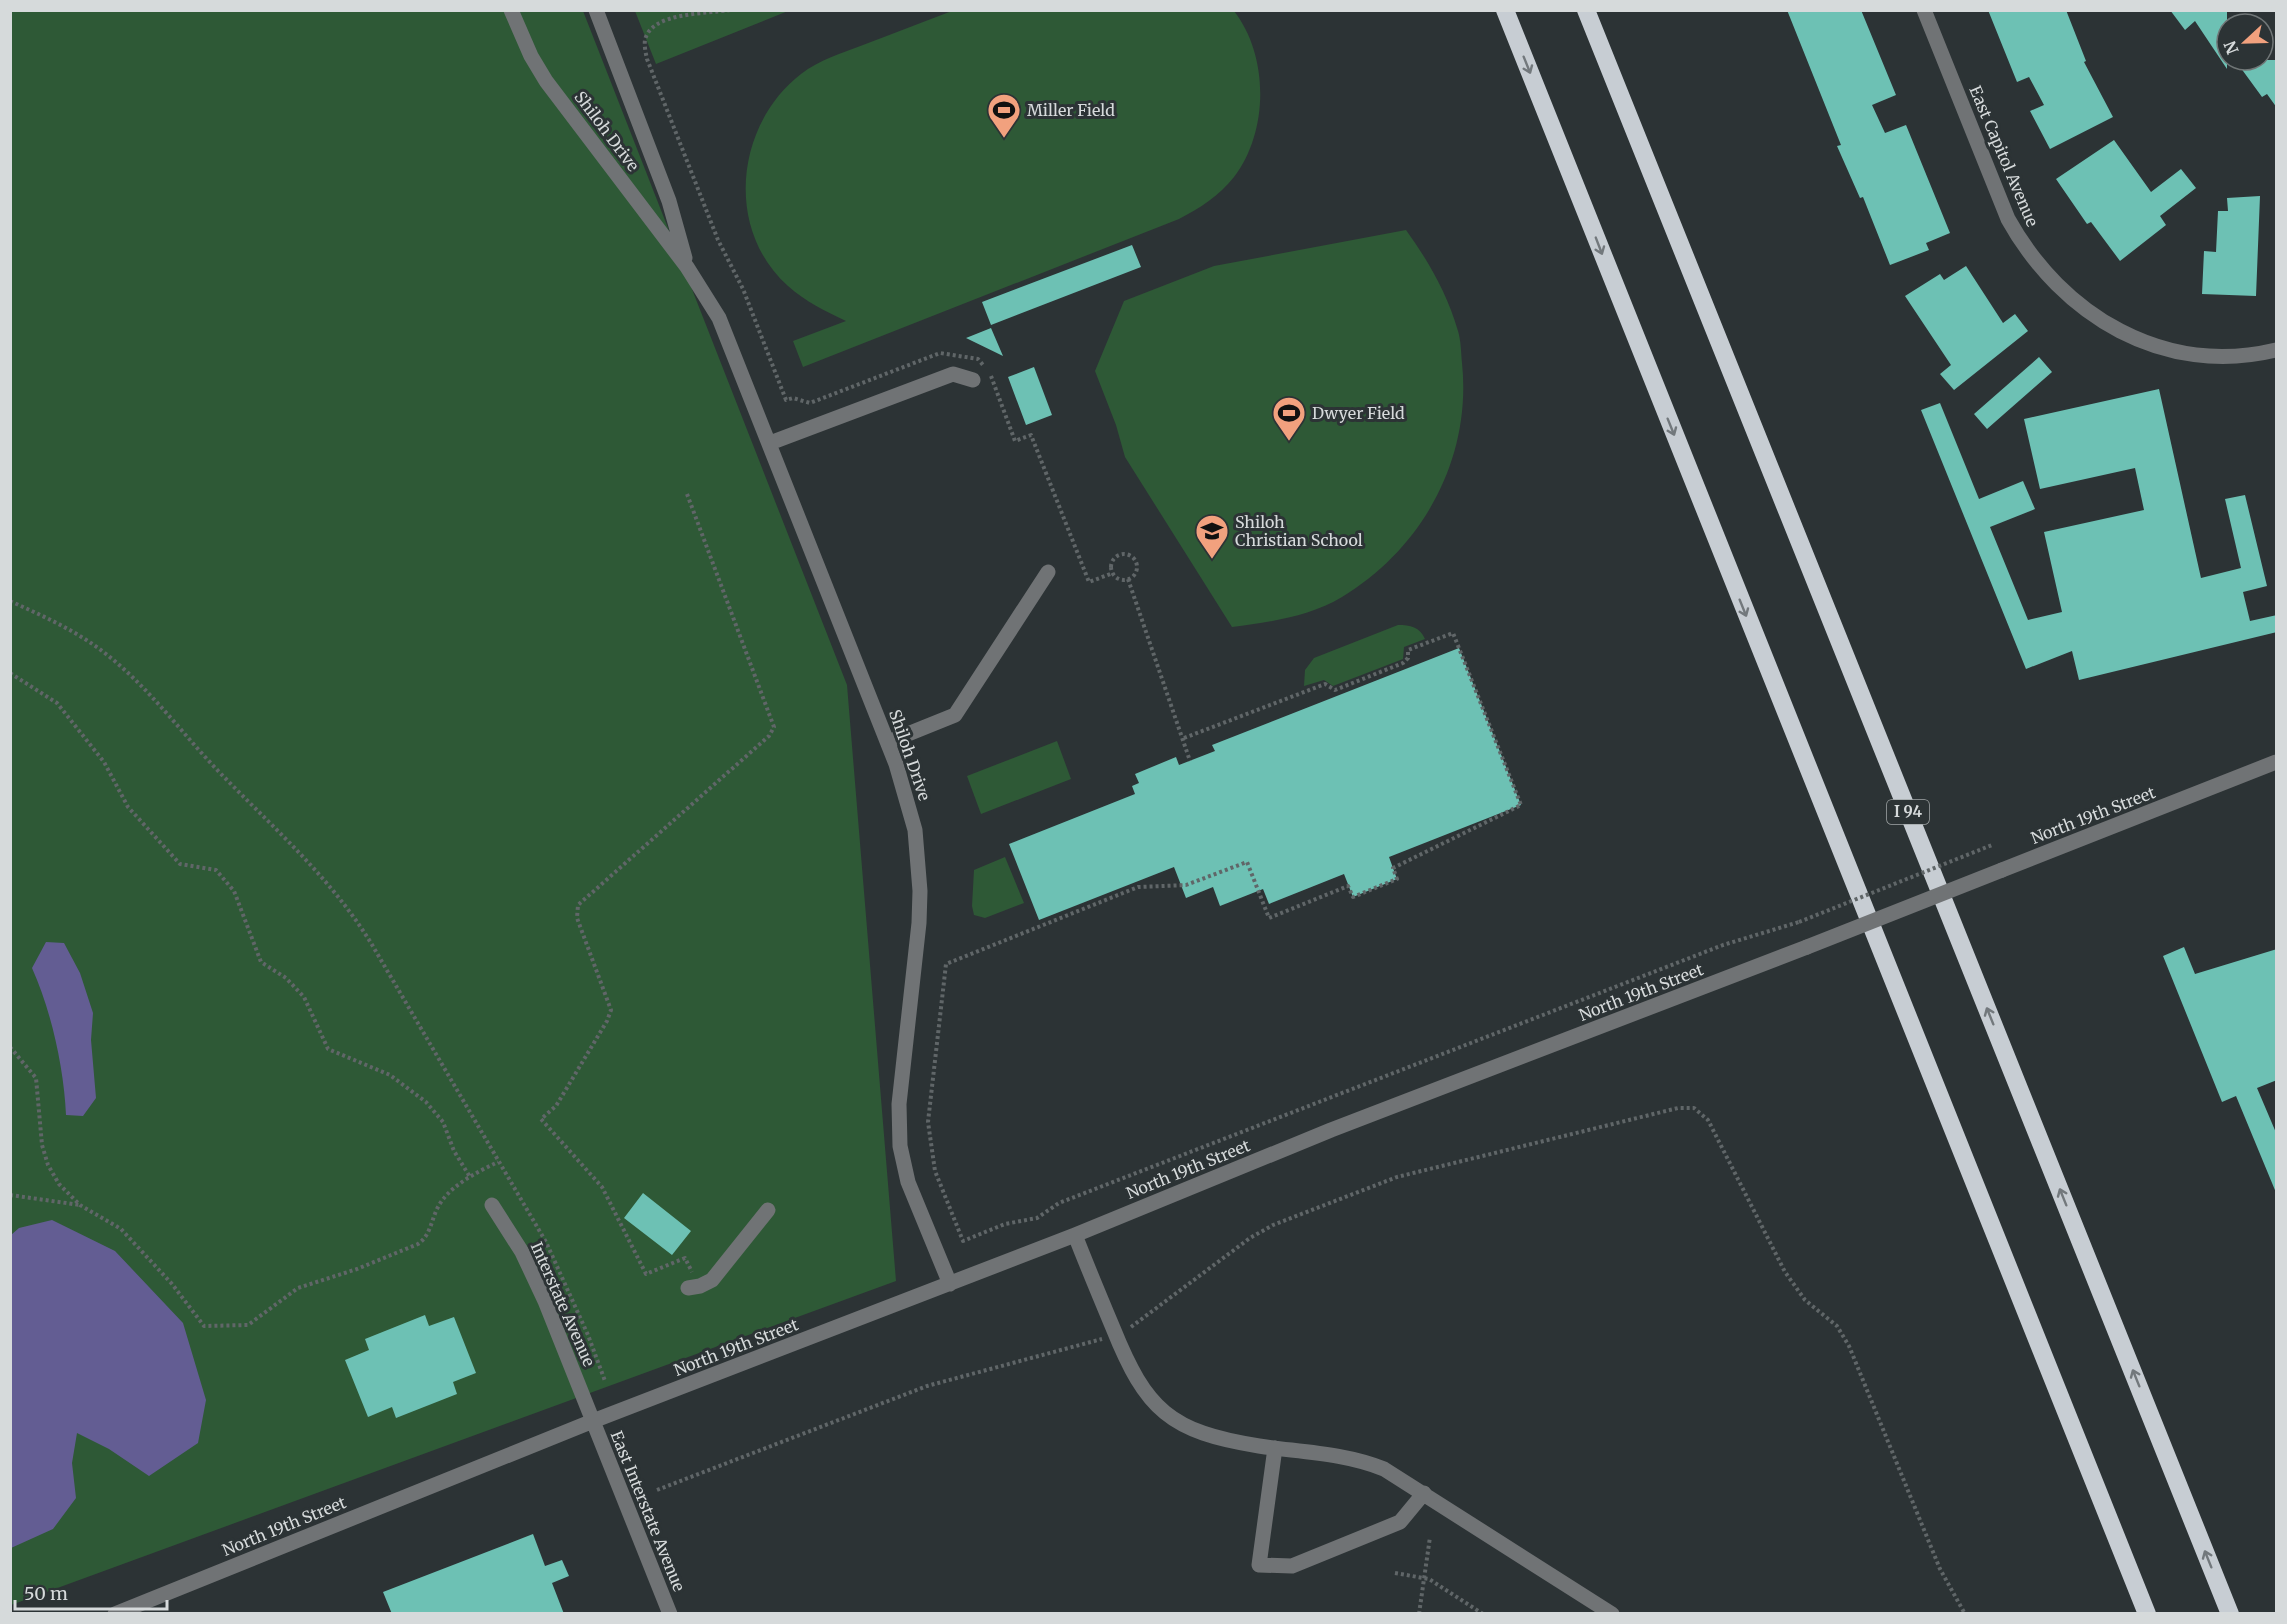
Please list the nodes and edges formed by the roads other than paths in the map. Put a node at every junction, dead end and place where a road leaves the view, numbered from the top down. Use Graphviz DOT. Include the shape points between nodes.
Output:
graph roads {
  1 [pos="511,10"];
  2 [pos="596,10"];
  3 [pos="1505,10"];
  4 [pos="1586,10"];
  5 [pos="1924,10"];
  6 [pos="687,267"];
  7 [pos="2277,350"];
  8 [pos="973,380"];
  9 [pos="770,443"];
  10 [pos="1048,572"];
  11 [pos="888,742"];
  12 [pos="2277,762"];
  13 [pos="492,1205"];
  14 [pos="768,1210"];
  15 [pos="1075,1235"];
  16 [pos="950,1284"];
  17 [pos="694,1287"];
  18 [pos="593,1421"];
  19 [pos="1275,1448"];
  20 [pos="1424,1493"];
  21 [pos="115,1614"];
  22 [pos="670,1614"];
  23 [pos="1612,1614"];
  24 [pos="2146,1614"];
  25 [pos="2230,1614"];
  1 -- 6 [label="street, Shiloh Drive" via="546,81"];
  2 -- 6 [label="street, Shiloh Drive" via="669,201"];
  3 -- 24 [label="highway, one-way"];
  25 -- 4 [label="highway, I 94, one-way"];
  5 -- 7 [label="street, East Capitol Avenue" via="2008,219 2020,241 2054,283 2095,318 2146,343 2217,357"];
  6 -- 9 [label="street, Shiloh Drive" via="723,327"];
  8 -- 9 [label="street" via="953,374"];
  9 -- 11 [label="street, Shiloh Drive"];
  10 -- 11 [label="street" via="956,715"];
  11 -- 16 [label="street, Shiloh Drive" via="907,796 920,861 919,922 899,1104 900,1146 908,1182"];
  12 -- 15 [label="street, North 19th Street, bridge" via="1331,1130"];
  13 -- 18 [label="street, Interstate Avenue" via="535,1277"];
  14 -- 17 [label="street" via="712,1280"];
  15 -- 16 [label="street, North 19th Street"];
  15 -- 19 [label="street" via="1139,1386 1160,1409 1202,1433"];
  16 -- 18 [label="street, North 19th Street"];
  18 -- 21 [label="street, North 19th Street"];
  18 -- 22 [label="street, East Interstate Avenue"];
  19 -- 20 [label="street" via="1369,1463"];
  19 -- 20 [label="street" via="1259,1565 1292,1566 1400,1522"];
  20 -- 23 [label="street"];
}
